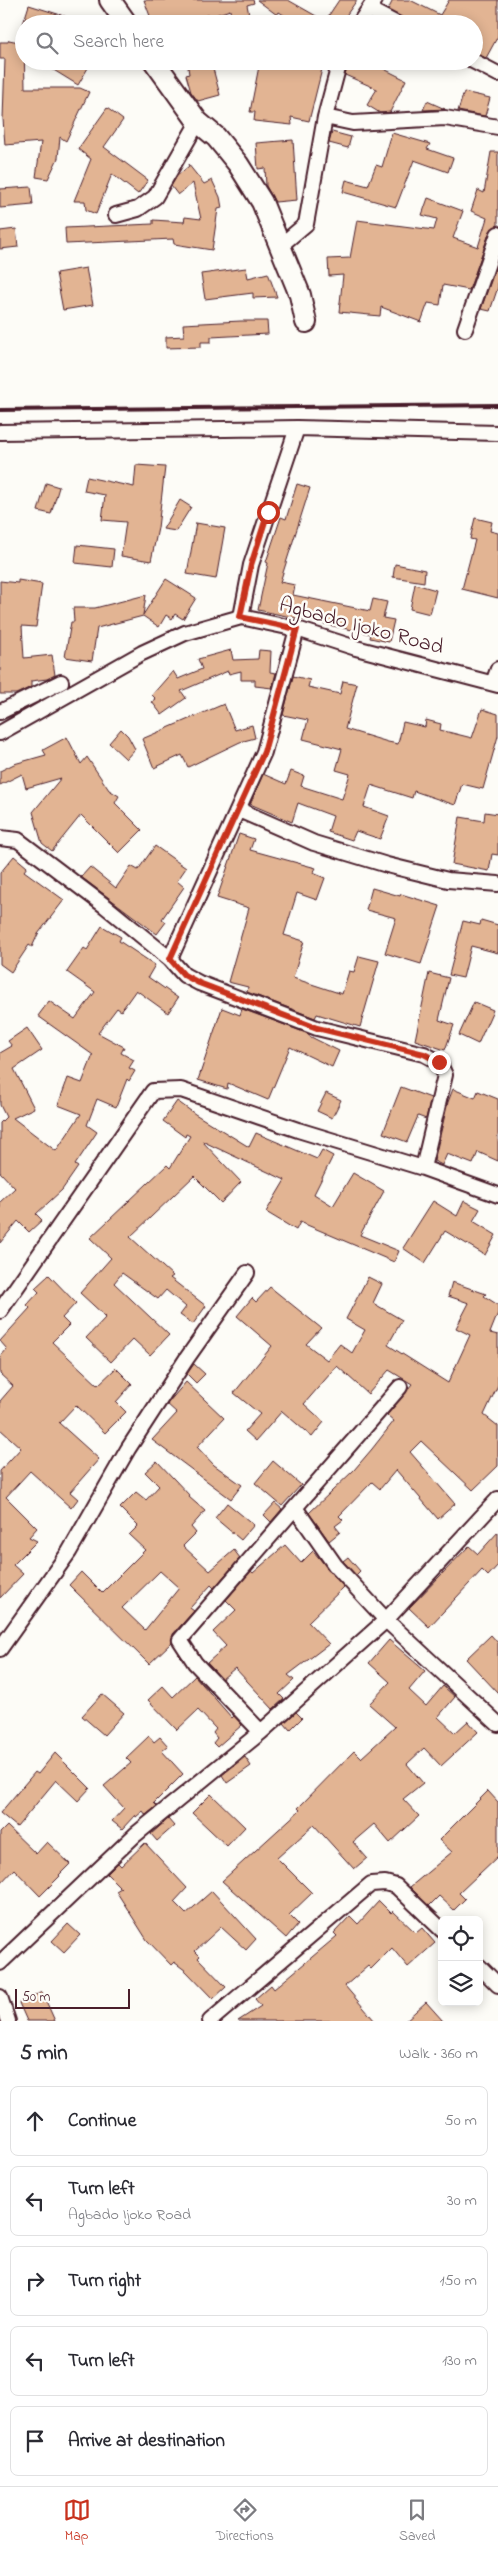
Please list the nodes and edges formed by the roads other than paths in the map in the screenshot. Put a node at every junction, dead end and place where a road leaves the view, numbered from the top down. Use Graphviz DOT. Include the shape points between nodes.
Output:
graph roads {
  1 [pos="110,0"];
  2 [pos="372,5"];
  3 [pos="121,15"];
  4 [pos="385,15"];
  5 [pos="483,66"];
  6 [pos="160,70"];
  7 [pos="338,70"];
  8 [pos="498,74"];
  9 [pos="325,117"];
  10 [pos="198,122"];
  11 [pos="498,127"];
  12 [pos="116,215"];
  13 [pos="498,234"];
  14 [pos="280,246"];
  15 [pos="306,322"];
  16 [pos="466,329"];
  17 [pos="297,428"];
  18 [pos="0,432"];
  19 [pos="498,433"];
  20 [pos="240,617"];
  21 [pos="297,629"];
  22 [pos="498,669"];
  23 [pos="61,682"];
  24 [pos="496,684"];
  25 [pos="0,712"];
  26 [pos="0,733"];
  27 [pos="239,810"];
  28 [pos="0,838"];
  29 [pos="498,884"];
  30 [pos="170,959"];
  31 [pos="423,1168"];
  32 [pos="498,1195"];
  33 [pos="247,1273"];
  34 [pos="0,1311"];
  35 [pos="400,1387"];
  36 [pos="498,1499"];
  37 [pos="296,1509"];
  38 [pos="386,1620"];
  39 [pos="0,1649"];
  40 [pos="498,1724"];
  41 [pos="261,1732"];
  42 [pos="438,1926"];
  43 [pos="0,1963"];
  44 [pos="483,1970"];
  45 [pos="498,1985"];
  46 [pos="0,1997"];
  47 [pos="8,2021"];
  48 [pos="211,2021"];
  1 -- 3 [label="street"];
  2 -- 4 [label="street"];
  5 -- 8 [label="street"];
  6 -- 10 [label="street"];
  7 -- 9 [label="street"];
  9 -- 11 [label="street" via="354,123 445,118"];
  9 -- 14 [label="street" via="306,224"];
  10 -- 12 [label="street" via="155,196 138,209"];
  10 -- 14 [label="street" via="216,137 238,164 262,202"];
  13 -- 16 [label="street"];
  14 -- 15 [label="street" via="300,295"];
  17 -- 18 [label="street"];
  17 -- 19 [label="street"];
  17 -- 20 [label="street" via="251,565"];
  20 -- 21 [label="street, Agbado Ijoko Road"];
  20 -- 26 [label="street, Agbado Ijoko Road" via="185,632"];
  21 -- 24 [label="street, Agbado Ijoko Road" via="374,653"];
  21 -- 27 [label="street" via="264,752"];
  22 -- 24 [label="street"];
  23 -- 25 [label="street"];
  27 -- 29 [label="street" via="314,843 378,862 448,880"];
  27 -- 30 [label="street"];
  28 -- 30 [label="street" via="18,840"];
  30 -- 31 [label="street" via="184,975 208,987 317,1028 424,1054 439,1062 445,1075"];
  31 -- 32 [label="street"];
  31 -- 34 [label="street" via="181,1090 153,1091"];
  33 -- 39 [label="street" via="128,1449 69,1552"];
  35 -- 37 [label="street"];
  36 -- 38 [label="street"];
  37 -- 38 [label="street" via="335,1565"];
  37 -- 41 [label="street" via="180,1640 195,1663"];
  38 -- 40 [label="street"];
  38 -- 41 [label="street"];
  41 -- 43 [label="street" via="136,1835"];
  42 -- 48 [label="street" via="396,1886 371,1884"];
  44 -- 45 [label="street"];
  46 -- 47 [label="street"];
}
